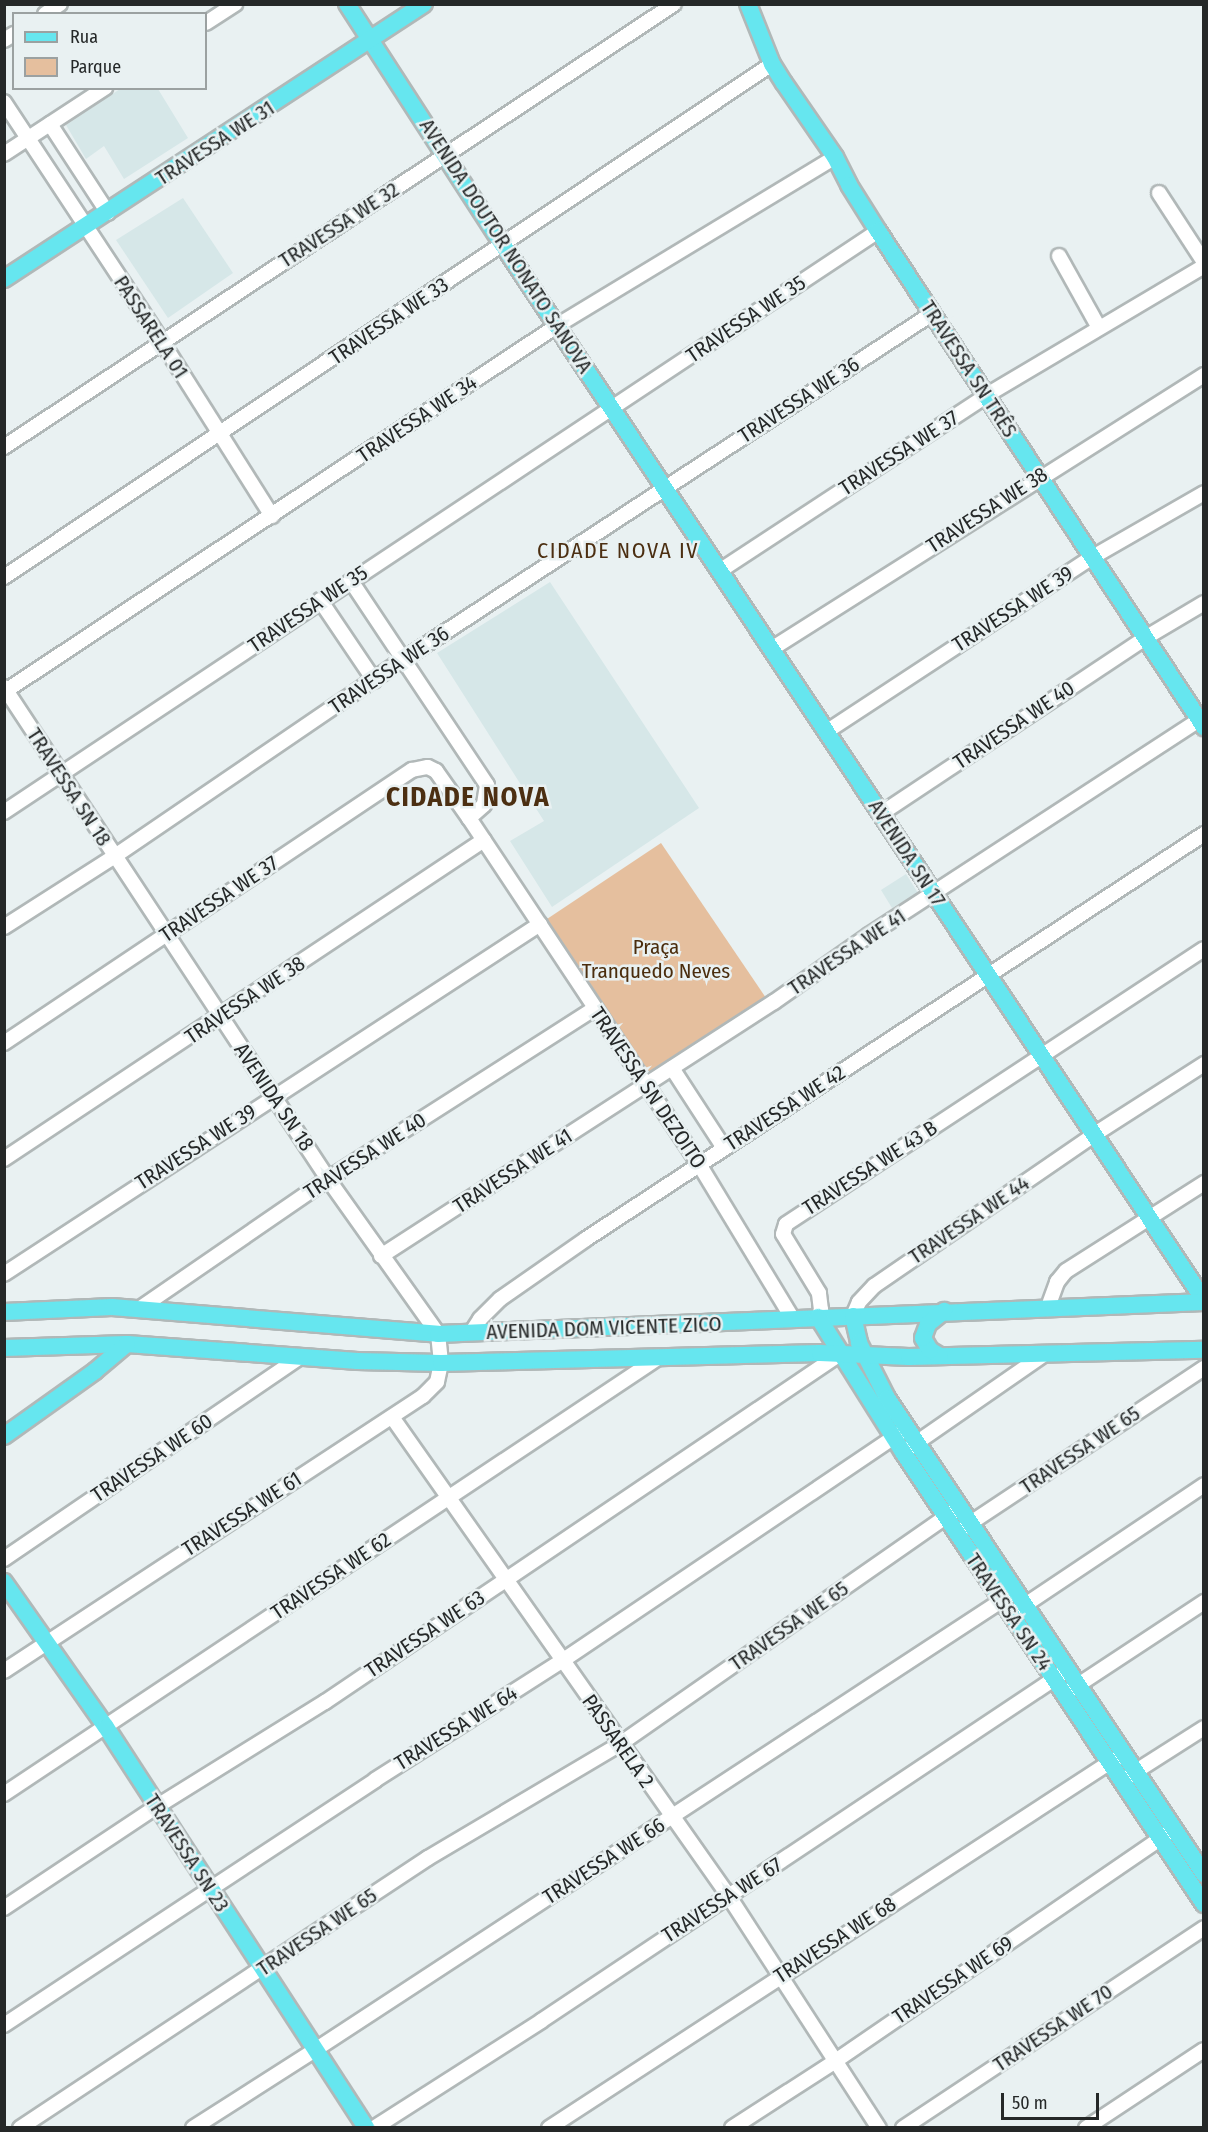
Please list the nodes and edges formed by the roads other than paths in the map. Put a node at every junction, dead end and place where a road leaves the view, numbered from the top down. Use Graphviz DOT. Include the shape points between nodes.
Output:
graph roads {
  1 [pos="235,4"];
  2 [pos="347,4"];
  3 [pos="424,4"];
  4 [pos="674,4"];
  5 [pos="747,4"];
  6 [pos="207,22"];
  7 [pos="371,40"];
  8 [pos="772,64"];
  9 [pos="102,90"];
  10 [pos="4,102"];
  11 [pos="50,124"];
  12 [pos="28,139"];
  13 [pos="4,154"];
  14 [pos="446,154"];
  15 [pos="836,157"];
  16 [pos="1159,193"];
  17 [pos="108,213"];
  18 [pos="86,226"];
  19 [pos="878,231"];
  20 [pos="503,244"];
  21 [pos="1059,256"];
  22 [pos="1203,264"];
  23 [pos="4,279"];
  24 [pos="933,313"];
  25 [pos="558,325"];
  26 [pos="1099,328"];
  27 [pos="162,342"];
  28 [pos="1203,375"];
  29 [pos="987,395"];
  30 [pos="613,408"];
  31 [pos="218,435"];
  32 [pos="4,447"];
  33 [pos="1039,477"];
  34 [pos="665,488"];
  35 [pos="1203,493"];
  36 [pos="272,516"];
  37 [pos="1090,558"];
  38 [pos="721,570"];
  39 [pos="4,577"];
  40 [pos="351,580"];
  41 [pos="320,600"];
  42 [pos="1203,603"];
  43 [pos="1147,637"];
  44 [pos="773,648"];
  45 [pos="404,659"];
  46 [pos="374,680"];
  47 [pos="5,690"];
  48 [pos="1201,724"];
  49 [pos="826,732"];
  50 [pos="436,771"];
  51 [pos="61,776"];
  52 [pos="4,812"];
  53 [pos="882,813"];
  54 [pos="469,818"];
  55 [pos="1203,834"];
  56 [pos="484,840"];
  57 [pos="115,856"];
  58 [pos="934,893"];
  59 [pos="540,924"];
  60 [pos="4,927"];
  61 [pos="167,934"];
  62 [pos="1203,949"];
  63 [pos="988,974"];
  64 [pos="595,1008"];
  65 [pos="221,1017"];
  66 [pos="4,1043"];
  67 [pos="1042,1056"];
  68 [pos="1203,1064"];
  69 [pos="672,1068"];
  70 [pos="645,1085"];
  71 [pos="274,1095"];
  72 [pos="1095,1134"];
  73 [pos="724,1148"];
  74 [pos="4,1158"];
  75 [pos="699,1164"];
  76 [pos="328,1179"];
  77 [pos="1203,1183"];
  78 [pos="1149,1218"];
  79 [pos="381,1256"];
  80 [pos="4,1274"];
  81 [pos="1203,1301"];
  82 [pos="1048,1307"];
  83 [pos="139,1309"];
  84 [pos="944,1311"];
  85 [pos="4,1312"];
  86 [pos="853,1316"];
  87 [pos="818,1317"];
  88 [pos="793,1319"];
  89 [pos="471,1333"];
  90 [pos="438,1334"];
  91 [pos="126,1344"];
  92 [pos="4,1348"];
  93 [pos="1203,1350"];
  94 [pos="840,1354"];
  95 [pos="864,1354"];
  96 [pos="1046,1354"];
  97 [pos="940,1356"];
  98 [pos="300,1357"];
  99 [pos="658,1358"];
  100 [pos="441,1363"];
  101 [pos="1203,1368"];
  102 [pos="392,1417"];
  103 [pos="900,1433"];
  104 [pos="4,1436"];
  105 [pos="909,1448"];
  106 [pos="1203,1485"];
  107 [pos="449,1498"];
  108 [pos="952,1512"];
  109 [pos="963,1528"];
  110 [pos="4,1559"];
  111 [pos="506,1580"];
  112 [pos="4,1582"];
  113 [pos="1008,1596"];
  114 [pos="1203,1602"];
  115 [pos="1017,1611"];
  116 [pos="47,1643"];
  117 [pos="562,1661"];
  118 [pos="4,1671"];
  119 [pos="1061,1675"];
  120 [pos="1071,1689"];
  121 [pos="106,1726"];
  122 [pos="1203,1728"];
  123 [pos="620,1744"];
  124 [pos="1117,1758"];
  125 [pos="1129,1776"];
  126 [pos="4,1794"];
  127 [pos="156,1807"];
  128 [pos="671,1817"];
  129 [pos="1167,1834"];
  130 [pos="1192,1860"];
  131 [pos="1203,1874"];
  132 [pos="211,1888"];
  133 [pos="728,1895"];
  134 [pos="1203,1904"];
  135 [pos="4,1908"];
  136 [pos="1203,1928"];
  137 [pos="262,1969"];
  138 [pos="780,1976"];
  139 [pos="4,2025"];
  140 [pos="315,2050"];
  141 [pos="1203,2050"];
  142 [pos="834,2061"];
  143 [pos="20,2127"];
  144 [pos="193,2127"];
  145 [pos="366,2127"];
  146 [pos="374,2127"];
  147 [pos="549,2127"];
  148 [pos="732,2127"];
  149 [pos="879,2127"];
  150 [pos="903,2127"];
  151 [pos="1086,2127"];
  1 -- 6 [label="street"];
  2 -- 7 [label="main road, AVENIDA DOUTOR NONATO SANOVA"];
  3 -- 7 [label="main road, TRAVESSA WE 31"];
  4 -- 14 [label="street, TRAVESSA WE 32"];
  5 -- 8 [label="main road, TRAVESSA SN TRÊS"];
  7 -- 14 [label="main road, AVENIDA DOUTOR NONATO SANOVA"];
  7 -- 17 [label="main road, TRAVESSA WE 31"];
  8 -- 15 [label="main road, TRAVESSA SN TRÊS"];
  8 -- 20 [label="street, TRAVESSA WE 33"];
  9 -- 11 [label="street"];
  10 -- 12 [label="street, PASSARELA 01"];
  11 -- 12 [label="street"];
  11 -- 17 [label="street"];
  12 -- 13 [label="street"];
  12 -- 18 [label="street, PASSARELA 01"];
  14 -- 20 [label="main road, AVENIDA DOUTOR NONATO SANOVA"];
  14 -- 27 [label="street, TRAVESSA WE 32"];
  15 -- 19 [label="main road, TRAVESSA SN TRÊS"];
  15 -- 25 [label="street, TRAVESSA WE 34"];
  16 -- 22 [label="street"];
  17 -- 18 [label="main road, TRAVESSA WE 31"];
  18 -- 23 [label="main road, TRAVESSA WE 31"];
  18 -- 27 [label="street, PASSARELA 01"];
  19 -- 24 [label="main road, TRAVESSA SN TRÊS"];
  19 -- 30 [label="street, TRAVESSA WE 35"];
  20 -- 25 [label="main road, AVENIDA DOUTOR NONATO SANOVA"];
  20 -- 31 [label="street, TRAVESSA WE 33"];
  21 -- 26 [label="street"];
  22 -- 26 [label="street, TRAVESSA WE 37"];
  24 -- 29 [label="main road, TRAVESSA SN TRÊS"];
  24 -- 34 [label="street, TRAVESSA WE 36"];
  25 -- 30 [label="main road, AVENIDA DOUTOR NONATO SANOVA"];
  25 -- 36 [label="street, TRAVESSA WE 34"];
  26 -- 29 [label="street, TRAVESSA WE 37"];
  27 -- 31 [label="street, PASSARELA 01"];
  27 -- 32 [label="street, TRAVESSA WE 32"];
  28 -- 33 [label="street, TRAVESSA WE 38"];
  29 -- 33 [label="main road, TRAVESSA SN TRÊS"];
  29 -- 38 [label="street, TRAVESSA WE 37"];
  30 -- 34 [label="main road, AVENIDA DOUTOR NONATO SANOVA"];
  30 -- 40 [label="street, TRAVESSA WE 35"];
  31 -- 36 [label="street, PASSARELA 01"];
  31 -- 39 [label="street, TRAVESSA WE 33"];
  33 -- 37 [label="main road, TRAVESSA SN TRÊS"];
  33 -- 44 [label="street, TRAVESSA WE 38"];
  34 -- 38 [label="main road, AVENIDA SN 17"];
  34 -- 45 [label="street, TRAVESSA WE 36"];
  35 -- 37 [label="street, TRAVESSA WE 39"];
  36 -- 47 [label="street, TRAVESSA WE 34"];
  37 -- 43 [label="main road, TRAVESSA SN TRÊS"];
  37 -- 49 [label="street, TRAVESSA WE 39"];
  38 -- 44 [label="main road, AVENIDA SN 17"];
  40 -- 41 [label="street, TRAVESSA WE 35"];
  40 -- 45 [label="street"];
  41 -- 46 [label="street"];
  41 -- 51 [label="street, TRAVESSA WE 35"];
  42 -- 43 [label="street"];
  43 -- 48 [label="main road, TRAVESSA SN TRÊS"];
  43 -- 53 [label="street, TRAVESSA WE 40"];
  44 -- 49 [label="main road, AVENIDA SN 17"];
  45 -- 46 [label="street, TRAVESSA WE 36"];
  45 -- 54 [label="street" via="487,785 484,805"];
  46 -- 57 [label="street, TRAVESSA WE 36"];
  47 -- 51 [label="street, TRAVESSA SN 18"];
  48 -- 58 [label="street, TRAVESSA WE 41"];
  49 -- 53 [label="main road, AVENIDA SN 17"];
  50 -- 54 [label="street, TRAVESSA SN DEZOITO"];
  50 -- 61 [label="street, TRAVESSA WE 37" via="428,767 412,770"];
  51 -- 52 [label="street, TRAVESSA WE 35"];
  51 -- 57 [label="street, TRAVESSA SN 18"];
  53 -- 58 [label="main road, AVENIDA SN 17"];
  54 -- 56 [label="street, TRAVESSA SN DEZOITO"];
  55 -- 63 [label="street"];
  56 -- 59 [label="street, TRAVESSA SN DEZOITO"];
  56 -- 65 [label="street, TRAVESSA WE 38"];
  57 -- 60 [label="street"];
  57 -- 61 [label="street, AVENIDA SN 18"];
  58 -- 63 [label="main road, AVENIDA SN 17"];
  58 -- 69 [label="street, TRAVESSA WE 41"];
  59 -- 64 [label="street, TRAVESSA SN DEZOITO"];
  59 -- 71 [label="street, TRAVESSA WE 39"];
  61 -- 65 [label="street, AVENIDA SN 18"];
  61 -- 66 [label="street, TRAVESSA WE 37"];
  62 -- 67 [label="street, TRAVESSA WE 43 B"];
  63 -- 67 [label="main road, AVENIDA SN 17"];
  63 -- 73 [label="street, TRAVESSA WE 42"];
  64 -- 70 [label="street, TRAVESSA SN DEZOITO"];
  64 -- 76 [label="street, TRAVESSA WE 40"];
  65 -- 71 [label="street, AVENIDA SN 18"];
  65 -- 74 [label="street, TRAVESSA WE 38"];
  67 -- 72 [label="main road, AVENIDA SN 17"];
  67 -- 87 [label="street, TRAVESSA WE 43 B" via="786,1224 783,1234 819,1293"];
  68 -- 72 [label="street"];
  69 -- 70 [label="street, TRAVESSA WE 41"];
  69 -- 73 [label="street"];
  70 -- 75 [label="street, TRAVESSA SN DEZOITO"];
  70 -- 79 [label="street, TRAVESSA WE 41"];
  71 -- 76 [label="street, AVENIDA SN 18"];
  71 -- 80 [label="street, TRAVESSA WE 39"];
  72 -- 78 [label="main road, AVENIDA SN 17"];
  72 -- 86 [label="street, TRAVESSA WE 44" via="874,1286 859,1302"];
  73 -- 75 [label="street, TRAVESSA WE 42"];
  75 -- 88 [label="street, TRAVESSA SN DEZOITO"];
  75 -- 89 [label="street, TRAVESSA WE 42" via="500,1299"];
  76 -- 79 [label="street, AVENIDA SN 18"];
  76 -- 83 [label="street, TRAVESSA WE 40"];
  77 -- 78 [label="street"];
  78 -- 81 [label="main road"];
  78 -- 82 [label="street" via="1066,1271 1057,1282"];
  79 -- 90 [label="street, AVENIDA SN 18"];
  81 -- 82 [label="main road, AVENIDA DOM VICENTE ZICO"];
  82 -- 84 [label="main road, AVENIDA DOM VICENTE ZICO"];
  83 -- 85 [label="main road, AVENIDA DOM VICENTE ZICO"];
  83 -- 90 [label="main road, AVENIDA DOM VICENTE ZICO"];
  84 -- 86 [label="main road, AVENIDA DOM VICENTE ZICO"];
  84 -- 97 [label="main road" via="928,1324 923,1338 930,1350"];
  86 -- 87 [label="main road, AVENIDA DOM VICENTE ZICO"];
  86 -- 95 [label="main road, TRAVESSA SN 24"];
  87 -- 88 [label="main road, AVENIDA DOM VICENTE ZICO"];
  87 -- 94 [label="main road, TRAVESSA SN 24"];
  88 -- 89 [label="main road, AVENIDA DOM VICENTE ZICO"];
  89 -- 90 [label="main road, AVENIDA DOM VICENTE ZICO"];
  90 -- 100 [label="street, TRAVESSA WE 61"];
  91 -- 92 [label="main road, AVENIDA DOM VICENTE ZICO"];
  91 -- 98 [label="main road, AVENIDA DOM VICENTE ZICO"];
  91 -- 104 [label="main road"];
  93 -- 96 [label="main road, AVENIDA DOM VICENTE ZICO"];
  94 -- 95 [label="main road, AVENIDA DOM VICENTE ZICO"];
  94 -- 99 [label="main road, AVENIDA DOM VICENTE ZICO"];
  94 -- 103 [label="main road, TRAVESSA SN 24"];
  94 -- 111 [label="street, TRAVESSA WE 63"];
  95 -- 97 [label="main road, AVENIDA DOM VICENTE ZICO"];
  95 -- 103 [label="main road, TRAVESSA SN 24"];
  96 -- 97 [label="main road, AVENIDA DOM VICENTE ZICO"];
  96 -- 105 [label="street"];
  98 -- 100 [label="main road, AVENIDA DOM VICENTE ZICO"];
  98 -- 110 [label="street, TRAVESSA WE 60"];
  99 -- 100 [label="main road, AVENIDA DOM VICENTE ZICO"];
  99 -- 107 [label="street, TRAVESSA WE 62"];
  100 -- 102 [label="street, TRAVESSA WE 61" via="431,1390"];
  101 -- 109 [label="street, TRAVESSA WE 65"];
  102 -- 107 [label="street, PASSARELA 2"];
  102 -- 116 [label="street, TRAVESSA WE 61"];
  103 -- 105 [label="main road, TRAVESSA SN 24"];
  103 -- 117 [label="street, TRAVESSA WE 64"];
  105 -- 108 [label="main road, TRAVESSA SN 24"];
  106 -- 115 [label="street"];
  107 -- 111 [label="street, PASSARELA 2"];
  107 -- 121 [label="street, TRAVESSA WE 62"];
  108 -- 109 [label="main road, TRAVESSA SN 24"];
  108 -- 123 [label="street, TRAVESSA WE 65"];
  109 -- 113 [label="main road, TRAVESSA SN 24"];
  111 -- 117 [label="street, PASSARELA 2"];
  111 -- 127 [label="street, TRAVESSA WE 63" via="325,1702"];
  112 -- 116 [label="main road, TRAVESSA SN 23"];
  113 -- 115 [label="main road, TRAVESSA SN 24"];
  113 -- 128 [label="street, TRAVESSA WE 66"];
  114 -- 120 [label="street"];
  115 -- 119 [label="main road, TRAVESSA SN 24"];
  116 -- 118 [label="street, TRAVESSA WE 61"];
  116 -- 121 [label="main road, TRAVESSA SN 23"];
  117 -- 123 [label="street, PASSARELA 2"];
  117 -- 132 [label="street, TRAVESSA WE 64"];
  119 -- 120 [label="main road, TRAVESSA SN 24"];
  119 -- 133 [label="street, TRAVESSA WE 67"];
  120 -- 124 [label="main road, TRAVESSA SN 24"];
  121 -- 126 [label="street, TRAVESSA WE 62"];
  121 -- 127 [label="main road, TRAVESSA SN 23"];
  122 -- 125 [label="street"];
  123 -- 128 [label="street, PASSARELA 2"];
  123 -- 137 [label="street, TRAVESSA WE 65" via="428,1858"];
  124 -- 125 [label="main road, TRAVESSA SN 24"];
  124 -- 138 [label="street, TRAVESSA WE 68"];
  125 -- 129 [label="main road, TRAVESSA SN 24"];
  127 -- 132 [label="main road, TRAVESSA SN 23"];
  127 -- 135 [label="street, TRAVESSA WE 63"];
  128 -- 133 [label="street, PASSARELA 2"];
  128 -- 140 [label="street, TRAVESSA WE 66"];
  129 -- 130 [label="main road, TRAVESSA SN 24"];
  129 -- 142 [label="street, TRAVESSA WE 69"];
  130 -- 131 [label="main road, TRAVESSA SN 24"];
  130 -- 134 [label="main road, TRAVESSA SN 24"];
  132 -- 137 [label="main road, TRAVESSA SN 23"];
  132 -- 139 [label="street, TRAVESSA WE 64"];
  133 -- 138 [label="street, PASSARELA 2"];
  133 -- 146 [label="street, TRAVESSA WE 67"];
  136 -- 150 [label="street, TRAVESSA WE 70"];
  137 -- 140 [label="main road, TRAVESSA SN 23"];
  137 -- 143 [label="street, TRAVESSA WE 65"];
  138 -- 142 [label="street, PASSARELA 2"];
  138 -- 147 [label="street, TRAVESSA WE 68"];
  140 -- 144 [label="street, TRAVESSA WE 66"];
  140 -- 145 [label="main road, TRAVESSA SN 23"];
  141 -- 151 [label="street"];
  142 -- 148 [label="street, TRAVESSA WE 69"];
  142 -- 149 [label="street, PASSARELA 2"];
}
